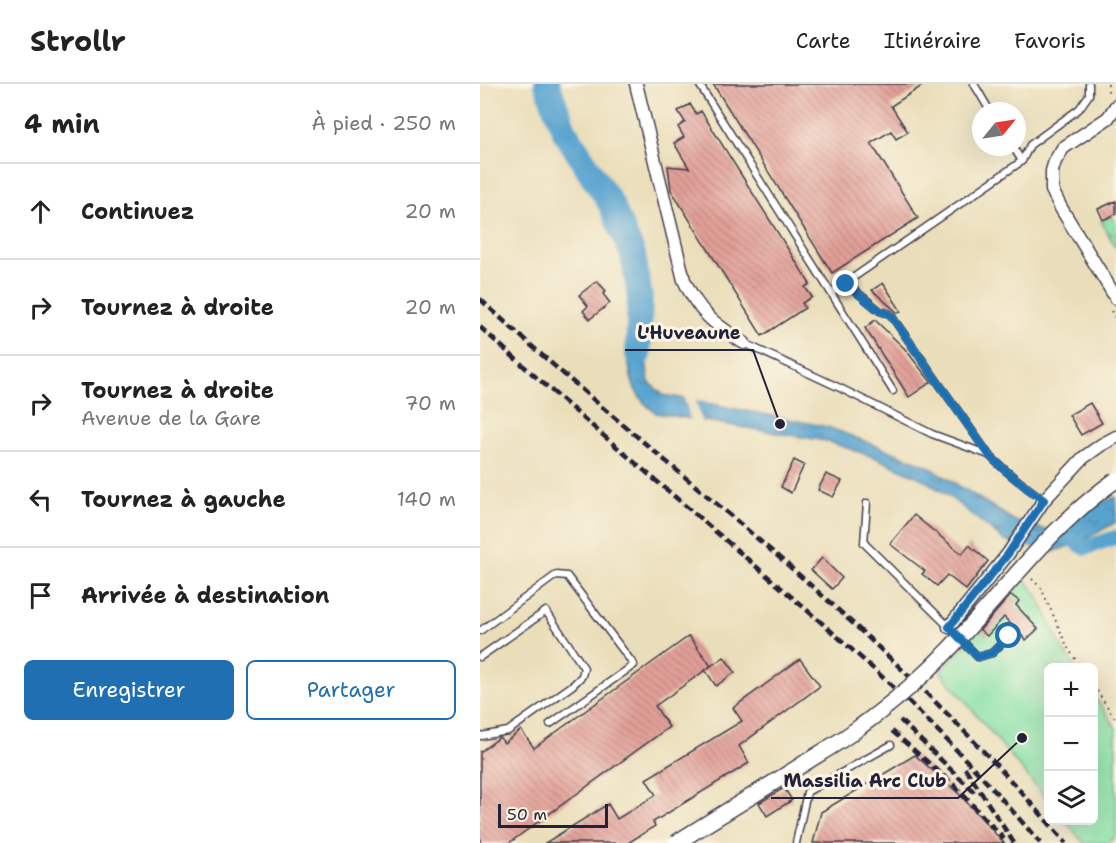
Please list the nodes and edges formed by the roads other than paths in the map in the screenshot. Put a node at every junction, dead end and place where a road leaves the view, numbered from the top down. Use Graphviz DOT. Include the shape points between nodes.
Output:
graph roads {
  1 [pos="636,84"];
  2 [pos="699,84"];
  3 [pos="974,84"];
  4 [pos="1089,84"];
  5 [pos="985,102"];
  6 [pos="1111,104"];
  7 [pos="1019,156"];
  8 [pos="1022,161"];
  9 [pos="846,284"];
  10 [pos="831,293"];
  11 [pos="1113,304"];
  12 [pos="744,343"];
  13 [pos="893,391"];
  14 [pos="1116,437"];
  15 [pos="989,455"];
  16 [pos="1116,480"];
  17 [pos="1044,500"];
  18 [pos="867,503"];
  19 [pos="949,627"];
  20 [pos="480,631"];
  21 [pos="1009,636"];
  22 [pos="480,657"];
  23 [pos="550,724"];
  24 [pos="480,735"];
  25 [pos="891,745"];
  26 [pos="676,843"];
  27 [pos="796,843"];
  1 -- 12 [label="street" via="684,280 705,314"];
  2 -- 10 [label="lane"];
  3 -- 5 [label="lane"];
  4 -- 8 [label="lane" via="1089,95 1079,109 1030,145"];
  6 -- 11 [label="street" via="1108,118 1063,148 1052,171 1052,190"];
  7 -- 8 [label="lane"];
  8 -- 9 [label="lane"];
  9 -- 10 [label="lane"];
  9 -- 15 [label="lane" via="880,311 890,314"];
  10 -- 13 [label="lane"];
  12 -- 15 [label="lane" via="932,434"];
  14 -- 17 [label="street" via="1083,458"];
  15 -- 17 [label="lane"];
  16 -- 26 [label="street, bridge" via="1092,496 1053,533 926,673 894,701 860,727"];
  17 -- 19 [label="street"];
  18 -- 19 [label="lane" via="864,543"];
  19 -- 21 [label="lane" via="978,657 992,653"];
  20 -- 23 [label="lane" via="556,575 567,576 634,664"];
  22 -- 24 [label="lane" via="546,611 584,668 573,685 508,731"];
  25 -- 27 [label="lane" via="807,792"];
}
